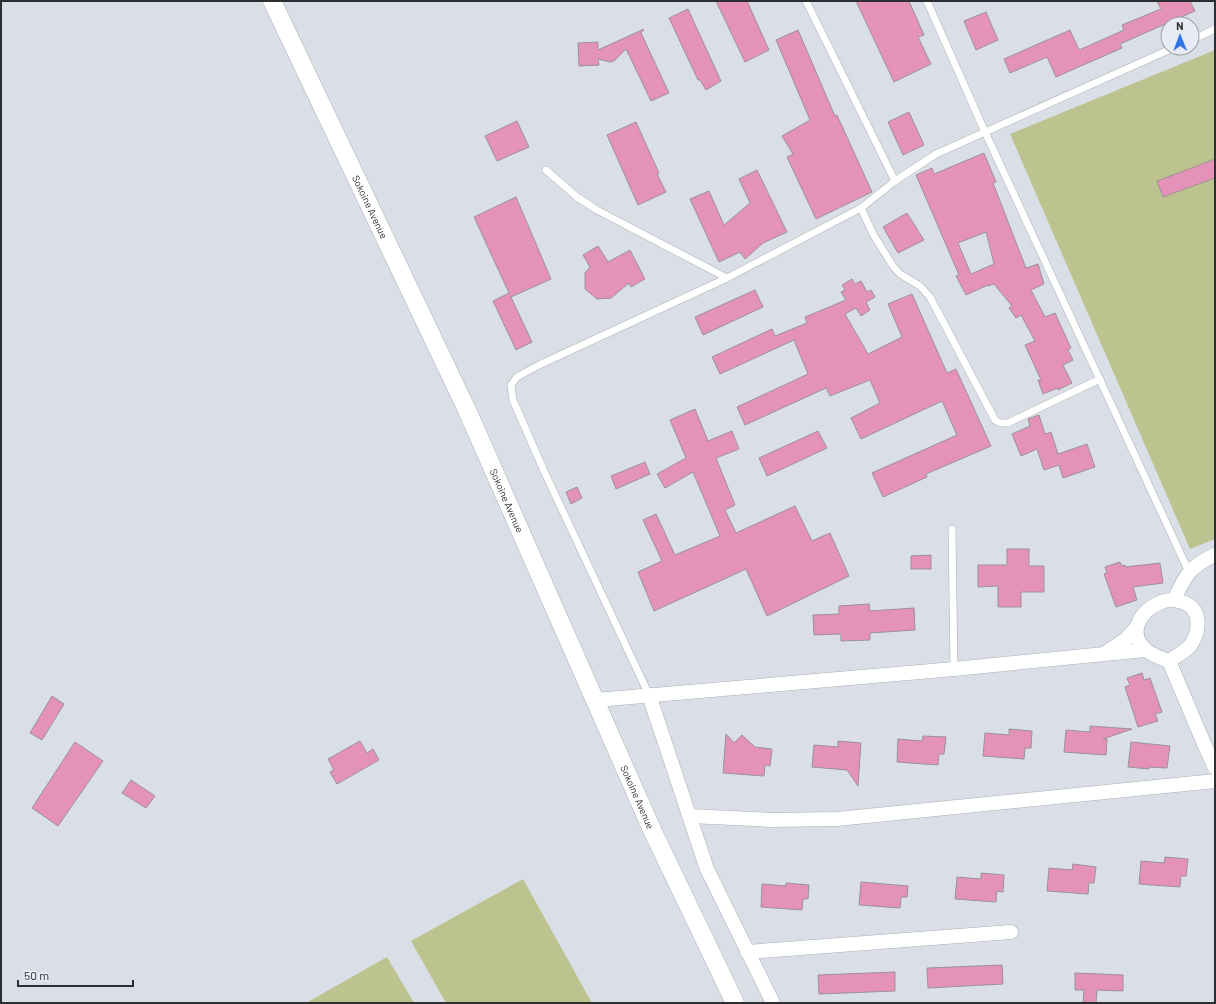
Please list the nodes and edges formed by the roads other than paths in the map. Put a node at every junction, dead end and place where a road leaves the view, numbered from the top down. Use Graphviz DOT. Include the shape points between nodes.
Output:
graph roads {
  1 [pos="272,1"];
  2 [pos="806,1"];
  3 [pos="927,1"];
  4 [pos="1215,29"];
  5 [pos="1200,36"];
  6 [pos="1160,54"];
  7 [pos="985,132"];
  8 [pos="546,170"];
  9 [pos="895,181"];
  10 [pos="861,208"];
  11 [pos="728,278"];
  12 [pos="1100,380"];
  13 [pos="952,529"];
  14 [pos="1215,555"];
  15 [pos="1189,572"];
  16 [pos="1174,600"];
  17 [pos="1136,628"];
  18 [pos="1145,650"];
  19 [pos="1103,654"];
  20 [pos="1169,661"];
  21 [pos="954,669"];
  22 [pos="649,695"];
  23 [pos="596,700"];
  24 [pos="1215,768"];
  25 [pos="1215,780"];
  26 [pos="690,816"];
  27 [pos="1011,932"];
  28 [pos="747,952"];
  29 [pos="735,1003"];
  30 [pos="773,1003"];
  1 -- 23 [label="street, Sokoine Avenue" via="467,410"];
  2 -- 9 [label="lane"];
  3 -- 7 [label="lane"];
  4 -- 5 [label="lane"];
  6 -- 7 [label="lane"];
  7 -- 9 [label="lane" via="936,154"];
  7 -- 12 [label="lane"];
  8 -- 11 [label="lane" via="577,197 597,210"];
  9 -- 10 [label="lane"];
  10 -- 11 [label="lane"];
  10 -- 12 [label="lane" via="892,266 920,286 930,297 995,420 1008,423"];
  11 -- 22 [label="lane" via="539,365 517,377 511,386 513,400 544,471"];
  12 -- 15 [label="lane"];
  13 -- 21 [label="lane"];
  14 -- 15 [label="street"];
  15 -- 16 [label="street"];
  16 -- 17 [label="street" via="1162,602 1148,609"];
  16 -- 20 [label="street" via="1188,605 1196,613 1198,625 1195,638 1189,647"];
  17 -- 18 [label="street" via="1138,639"];
  17 -- 19 [label="street" via="1126,639"];
  18 -- 19 [label="street"];
  18 -- 20 [label="street"];
  19 -- 21 [label="street"];
  20 -- 24 [label="street"];
  21 -- 22 [label="street"];
  22 -- 23 [label="street"];
  22 -- 26 [label="street"];
  23 -- 29 [label="street, Sokoine Avenue" via="653,832"];
  25 -- 26 [label="street" via="837,819 773,820"];
  26 -- 28 [label="street" via="707,869"];
  27 -- 28 [label="street"];
  28 -- 30 [label="street"];
}
